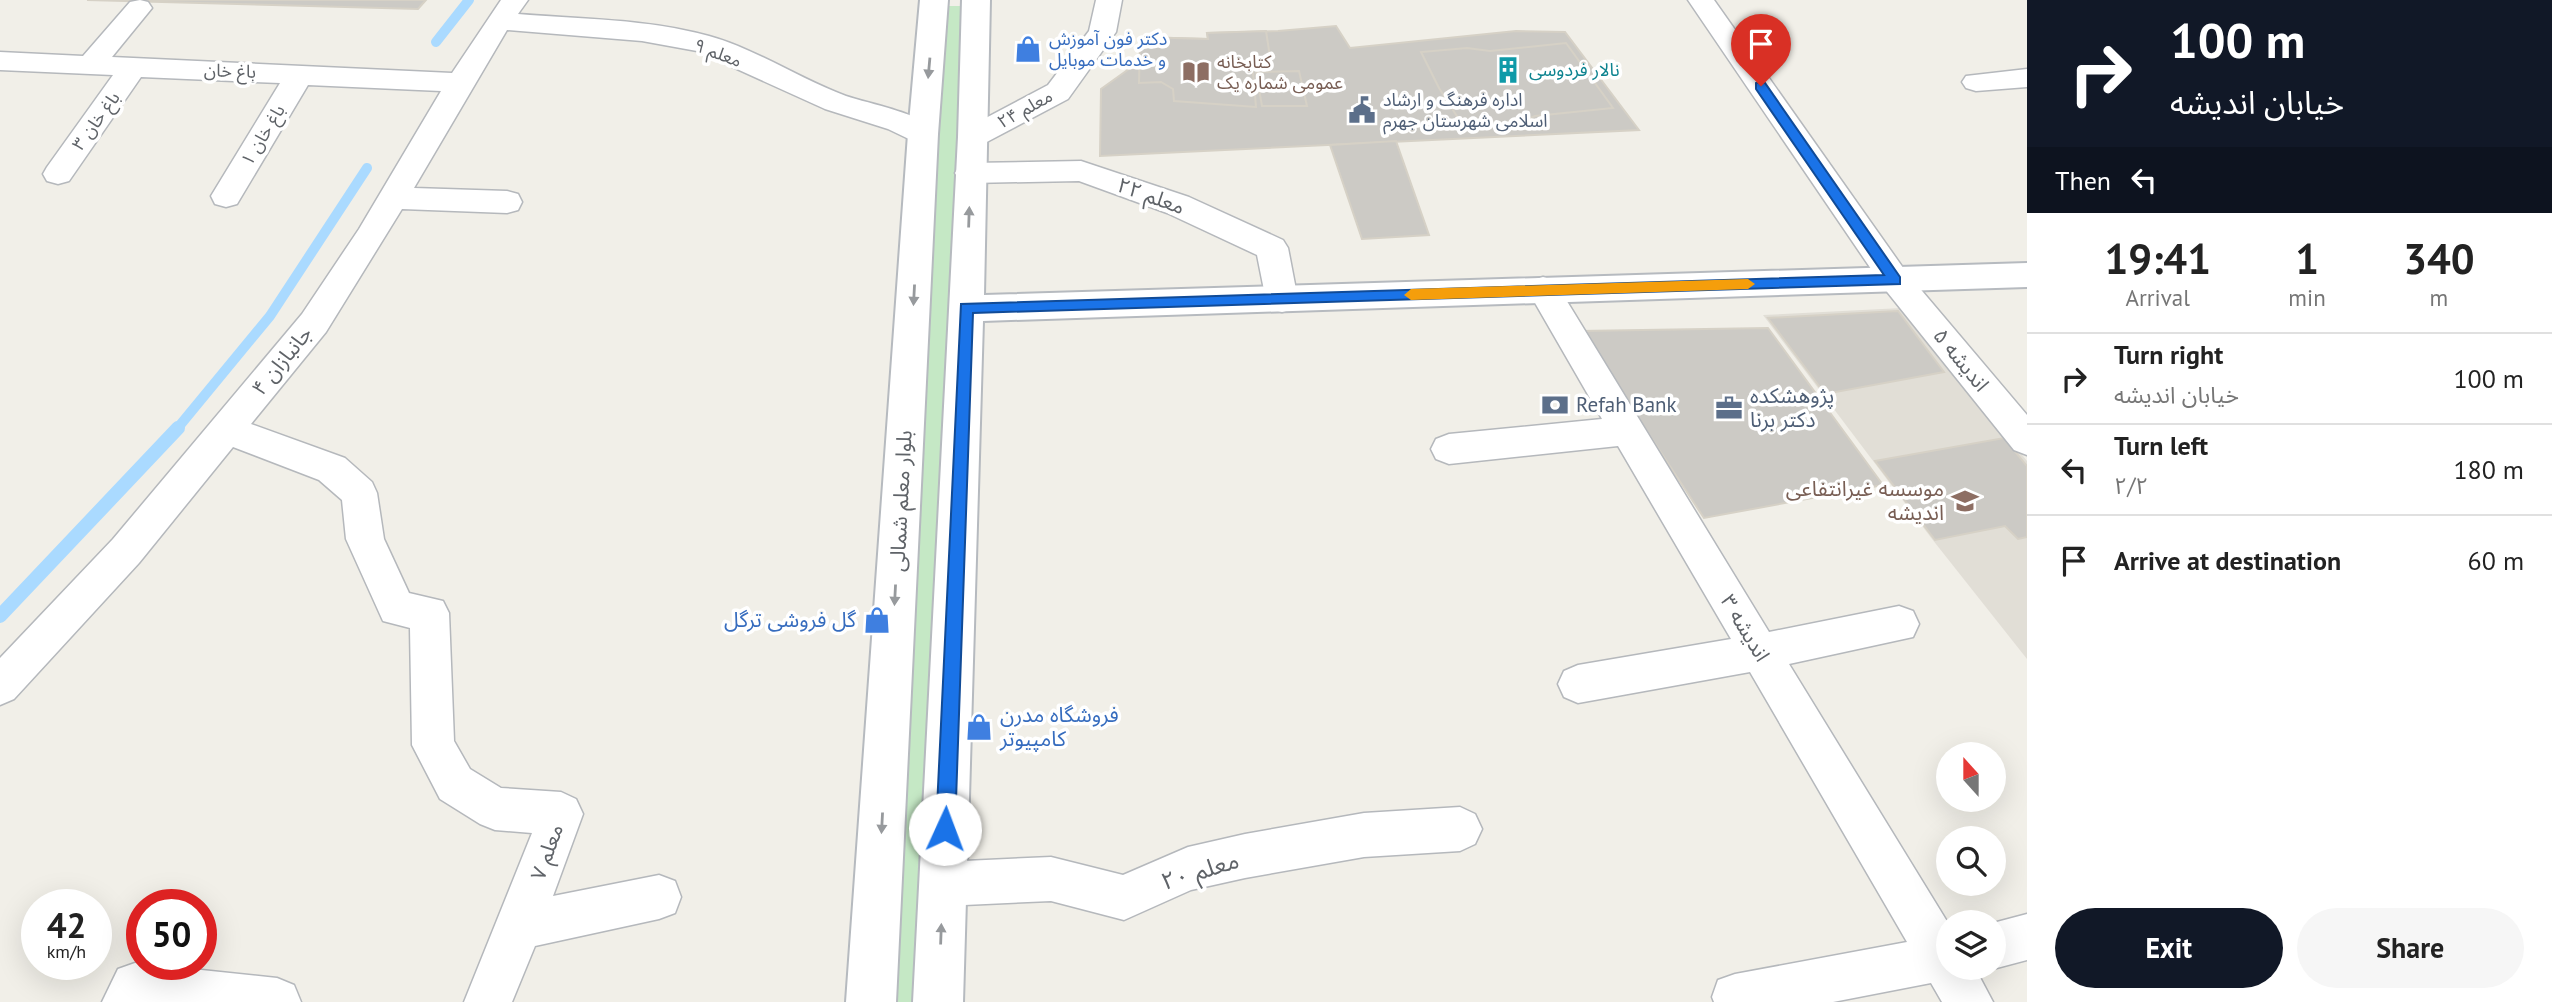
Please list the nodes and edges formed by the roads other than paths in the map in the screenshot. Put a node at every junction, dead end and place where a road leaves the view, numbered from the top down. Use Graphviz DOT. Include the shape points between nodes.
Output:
graph roads {
  1 [pos="934,0"];
  2 [pos="976,0"];
  3 [pos="1109,0"];
  4 [pos="1701,0"];
  5 [pos="139,8"];
  6 [pos="507,11"];
  7 [pos="90,66"];
  8 [pos="133,68"];
  9 [pos="5,69"];
  10 [pos="300,74"];
  11 [pos="2027,78"];
  12 [pos="1976,82"];
  13 [pos="460,83"];
  14 [pos="923,134"];
  15 [pos="972,155"];
  16 [pos="58,174"];
  17 [pos="226,197"];
  18 [pos="393,198"];
  19 [pos="507,202"];
  20 [pos="2027,275"];
  21 [pos="1895,280"];
  22 [pos="1543,289"];
  23 [pos="1282,300"];
  24 [pos="966,308"];
  25 [pos="226,430"];
  26 [pos="1628,431"];
  27 [pos="2027,440"];
  28 [pos="1449,449"];
  29 [pos="1899,624"];
  30 [pos="1760,652"];
  31 [pos="1578,684"];
  32 [pos="0,685"];
  33 [pos="1460,830"];
  34 [pos="943,884"];
  35 [pos="659,897"];
  36 [pos="520,926"];
  37 [pos="2027,937"];
  38 [pos="2006,943"];
  39 [pos="1936,945"];
  40 [pos="1936,965"];
  41 [pos="1957,980"];
  42 [pos="1735,997"];
  43 [pos="126,1002"];
  44 [pos="277,1002"];
  45 [pos="488,1002"];
  46 [pos="871,1002"];
  47 [pos="938,1002"];
  48 [pos="1969,1002"];
  1 -- 14 [label="main road, بلوار معلم شمالی, one-way"];
  2 -- 15 [label="main road"];
  3 -- 15 [label="street, معلم ۲۴" via="1102,32 1058,92"];
  4 -- 21 [label="street, اندیشه ۵"];
  5 -- 7 [label="street"];
  6 -- 13 [label="street, جانبازان ۴"];
  6 -- 14 [label="street, معلم ۹" via="703,43 835,102"];
  7 -- 8 [label="street, باغ خان"];
  7 -- 9 [label="street, باغ خان"];
  8 -- 10 [label="street, باغ خان"];
  8 -- 16 [label="street, باغ خان ۳"];
  10 -- 13 [label="street, باغ خان"];
  10 -- 17 [label="street, باغ خان ۱"];
  11 -- 12 [label="street"];
  13 -- 18 [label="street, جانبازان ۴"];
  14 -- 46 [label="main road, بلوار معلم شمالی, one-way"];
  15 -- 23 [label="street, معلم ۲۲" via="1081,171 1178,205 1272,248"];
  24 -- 15 [label="main road, one-way"];
  18 -- 19 [label="street"];
  18 -- 25 [label="street, جانبازان ۴" via="314,323"];
  20 -- 21 [label="main road"];
  21 -- 22 [label="main road"];
  21 -- 27 [label="street, اندیشه ۵"];
  22 -- 23 [label="main road"];
  22 -- 26 [label="street, اندیشه ۳"];
  23 -- 24 [label="main road"];
  24 -- 34 [label="main road"];
  25 -- 32 [label="street, جانبازان ۴" via="126,551"];
  25 -- 36 [label="street, معلم ۷" via="332,469 359,493 365,539 397,609 429,613 433,745 455,784 495,809 561,814"];
  26 -- 28 [label="street"];
  26 -- 30 [label="street, اندیشه ۳"];
  29 -- 30 [label="street"];
  30 -- 31 [label="street"];
  30 -- 39 [label="street, اندیشه ۳"];
  33 -- 34 [label="street, معلم ۲۰" via="1364,835 1245,856 1188,869 1124,898 1051,879"];
  47 -- 34 [label="main road, one-way"];
  35 -- 36 [label="street"];
  36 -- 45 [label="street, معلم ۷"];
  37 -- 38 [label="street"];
  40 -- 42 [label="street"];
  41 -- 48 [label="street, اندیشه ۳"];
  43 -- 44 [label="street" via="135,986"];
}
